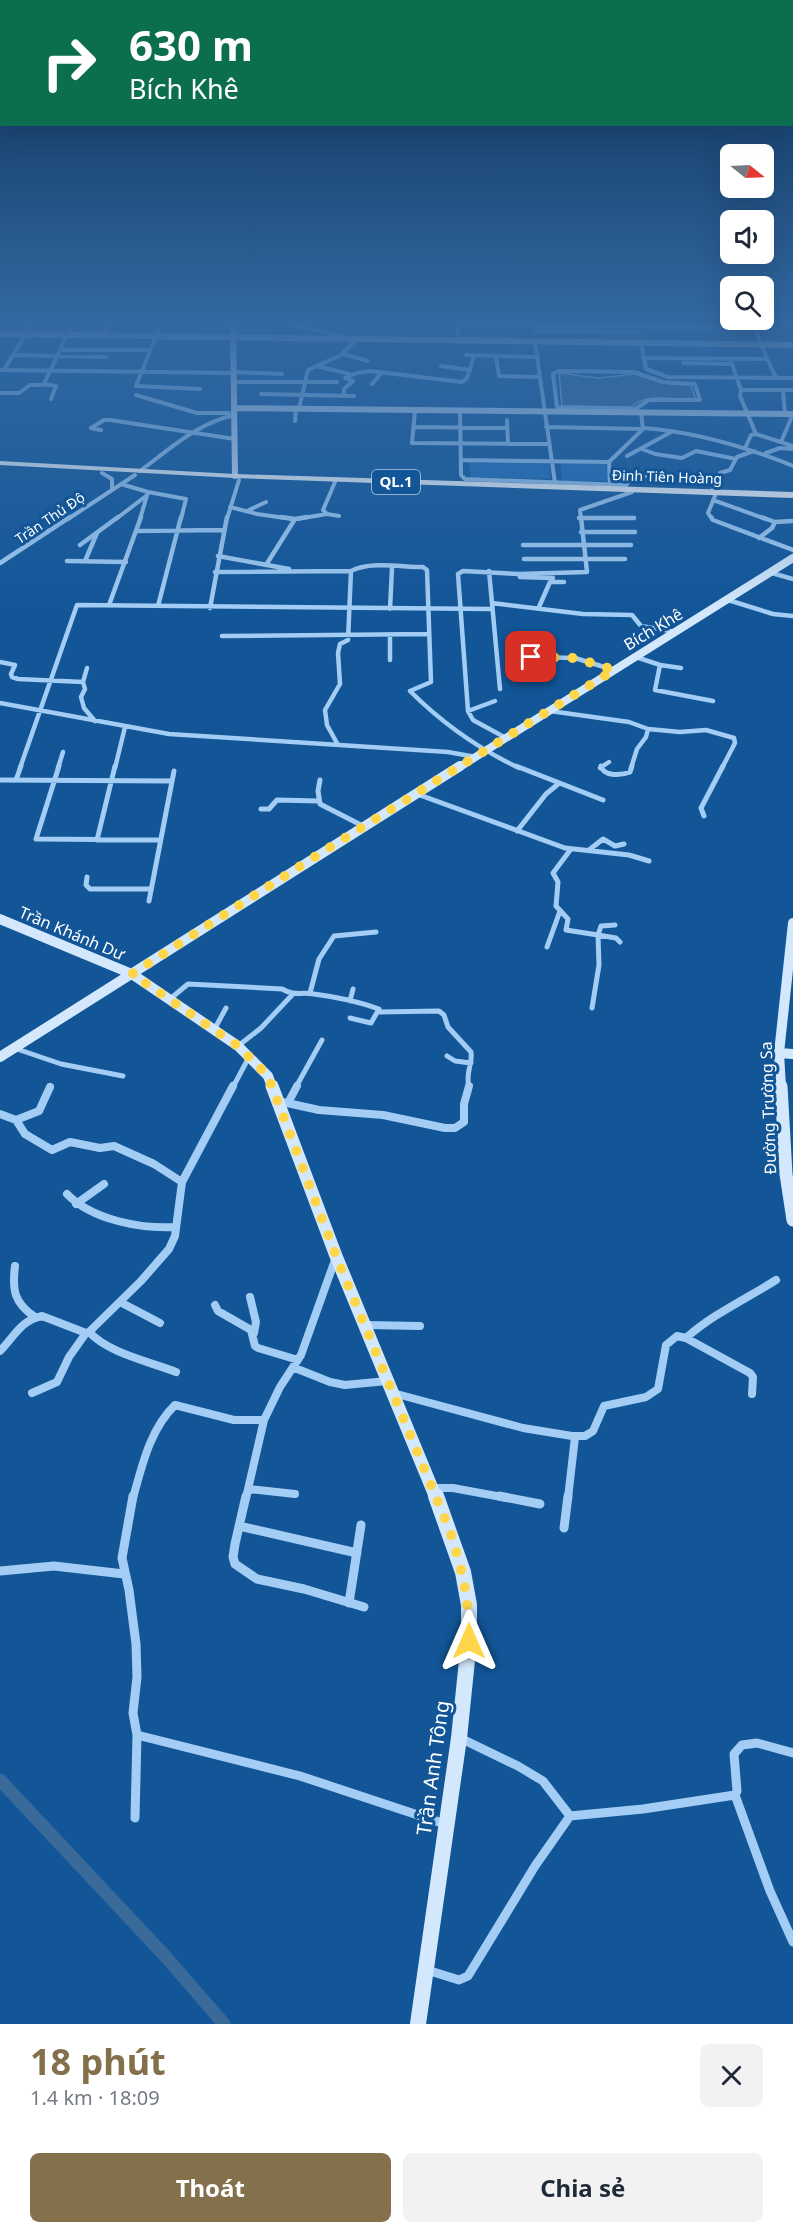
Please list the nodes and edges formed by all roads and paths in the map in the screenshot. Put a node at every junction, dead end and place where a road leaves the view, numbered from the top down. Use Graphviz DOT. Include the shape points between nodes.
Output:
graph roads {
  1 [pos="219,418"];
  2 [pos="234,418"];
  3 [pos="415,418"];
  4 [pos="460,418"];
  5 [pos="545,418"];
  6 [pos="642,418"];
  7 [pos="750,418"];
  8 [pos="792,418"];
  9 [pos="507,420"];
  10 [pos="414,427"];
  11 [pos="546,427"];
  12 [pos="461,428"];
  13 [pos="507,428"];
  14 [pos="643,428"];
  15 [pos="101,430"];
  16 [pos="676,430"];
  17 [pos="195,432"];
  18 [pos="756,434"];
  19 [pos="235,439"];
  20 [pos="784,443"];
  21 [pos="460,444"];
  22 [pos="508,444"];
  23 [pos="549,444"];
  24 [pos="746,446"];
  25 [pos="782,448"];
  26 [pos="793,448"];
  27 [pos="642,449"];
  28 [pos="755,450"];
  29 [pos="766,453"];
  30 [pos="664,455"];
  31 [pos="627,456"];
  32 [pos="736,459"];
  33 [pos="461,460"];
  34 [pos="552,461"];
  35 [pos="668,461"];
  36 [pos="609,462"];
  37 [pos="3,465"];
  38 [pos="793,466"];
  39 [pos="102,473"];
  40 [pos="138,473"];
  41 [pos="648,476"];
  42 [pos="237,478"];
  43 [pos="335,482"];
  44 [pos="555,483"];
  45 [pos="122,484"];
  46 [pos="610,484"];
  47 [pos="627,489"];
  48 [pos="111,490"];
  49 [pos="147,494"];
  50 [pos="714,496"];
  51 [pos="793,497"];
  52 [pos="266,502"];
  53 [pos="130,507"];
  54 [pos="230,507"];
  55 [pos="143,509"];
  56 [pos="249,510"];
  57 [pos="327,514"];
  58 [pos="339,516"];
  59 [pos="579,518"];
  60 [pos="634,518"];
  61 [pos="295,519"];
  62 [pos="792,521"];
  63 [pos="775,522"];
  64 [pos="223,530"];
  65 [pos="137,531"];
  66 [pos="176,531"];
  67 [pos="581,532"];
  68 [pos="635,532"];
  69 [pos="97,533"];
  70 [pos="759,538"];
  71 [pos="80,545"];
  72 [pos="523,545"];
  73 [pos="583,545"];
  74 [pos="632,545"];
  75 [pos="793,550"];
  76 [pos="218,556"];
  77 [pos="793,558"];
  78 [pos="524,559"];
  79 [pos="626,559"];
  80 [pos="585,560"];
  81 [pos="67,561"];
  82 [pos="85,561"];
  83 [pos="126,562"];
  84 [pos="0,563"];
  85 [pos="266,565"];
  86 [pos="392,568"];
  87 [pos="216,572"];
  88 [pos="304,572"];
  89 [pos="351,572"];
  90 [pos="489,572"];
  91 [pos="772,573"];
  92 [pos="519,574"];
  93 [pos="553,578"];
  94 [pos="793,579"];
  95 [pos="564,582"];
  96 [pos="728,600"];
  97 [pos="492,603"];
  98 [pos="109,604"];
  99 [pos="158,606"];
  100 [pos="539,607"];
  101 [pos="210,608"];
  102 [pos="348,608"];
  103 [pos="390,609"];
  104 [pos="429,609"];
  105 [pos="460,609"];
  106 [pos="491,609"];
  107 [pos="793,616"];
  108 [pos="678,632"];
  109 [pos="348,634"];
  110 [pos="429,634"];
  111 [pos="390,635"];
  112 [pos="222,636"];
  113 [pos="531,657"];
  114 [pos="636,657"];
  115 [pos="390,660"];
  116 [pos="0,662"];
  117 [pos="660,665"];
  118 [pos="87,668"];
  119 [pos="681,668"];
  120 [pos="614,670"];
  121 [pos="51,679"];
  122 [pos="83,682"];
  123 [pos="500,689"];
  124 [pos="495,701"];
  125 [pos="713,701"];
  126 [pos="0,703"];
  127 [pos="41,708"];
  128 [pos="468,711"];
  129 [pos="550,711"];
  130 [pos="95,721"];
  131 [pos="125,727"];
  132 [pos="648,729"];
  133 [pos="506,738"];
  134 [pos="338,745"];
  135 [pos="487,751"];
  136 [pos="63,752"];
  137 [pos="477,757"];
  138 [pos="609,762"];
  139 [pos="174,771"];
  140 [pos="0,780"];
  141 [pos="16,780"];
  142 [pos="55,780"];
  143 [pos="320,780"];
  144 [pos="112,781"];
  145 [pos="171,781"];
  146 [pos="557,785"];
  147 [pos="417,794"];
  148 [pos="603,800"];
  149 [pos="318,801"];
  150 [pos="261,809"];
  151 [pos="704,816"];
  152 [pos="363,826"];
  153 [pos="517,831"];
  154 [pos="97,840"];
  155 [pos="160,840"];
  156 [pos="624,844"];
  157 [pos="571,849"];
  158 [pos="589,850"];
  159 [pos="649,861"];
  160 [pos="87,877"];
  161 [pos="150,889"];
  162 [pos="149,901"];
  163 [pos="560,911"];
  164 [pos="0,919"];
  165 [pos="793,923"];
  166 [pos="615,925"];
  167 [pos="376,932"];
  168 [pos="598,935"];
  169 [pos="620,942"];
  170 [pos="547,947"];
  171 [pos="132,974"];
  172 [pos="353,989"];
  173 [pos="310,993"];
  174 [pos="292,995"];
  175 [pos="170,999"];
  176 [pos="350,1000"];
  177 [pos="226,1008"];
  178 [pos="592,1008"];
  179 [pos="379,1012"];
  180 [pos="350,1018"];
  181 [pos="214,1030"];
  182 [pos="322,1040"];
  183 [pos="238,1046"];
  184 [pos="14,1048"];
  185 [pos="779,1053"];
  186 [pos="793,1054"];
  187 [pos="447,1056"];
  188 [pos="0,1057"];
  189 [pos="249,1057"];
  190 [pos="471,1064"];
  191 [pos="123,1076"];
  192 [pos="50,1087"];
  193 [pos="283,1102"];
  194 [pos="0,1114"];
  195 [pos="16,1120"];
  196 [pos="182,1182"];
  197 [pos="104,1184"];
  198 [pos="67,1194"];
  199 [pos="76,1204"];
  200 [pos="793,1220"];
  201 [pos="176,1227"];
  202 [pos="336,1256"];
  203 [pos="15,1266"];
  204 [pos="776,1280"];
  205 [pos="250,1297"];
  206 [pos="120,1302"];
  207 [pos="215,1305"];
  208 [pos="35,1317"];
  209 [pos="160,1323"];
  210 [pos="366,1325"];
  211 [pos="420,1326"];
  212 [pos="88,1333"];
  213 [pos="254,1333"];
  214 [pos="686,1338"];
  215 [pos="0,1352"];
  216 [pos="297,1364"];
  217 [pos="176,1372"];
  218 [pos="390,1387"];
  219 [pos="33,1393"];
  220 [pos="752,1394"];
  221 [pos="264,1420"];
  222 [pos="575,1437"];
  223 [pos="432,1488"];
  224 [pos="249,1489"];
  225 [pos="295,1494"];
  226 [pos="540,1504"];
  227 [pos="239,1526"];
  228 [pos="361,1526"];
  229 [pos="564,1528"];
  230 [pos="357,1553"];
  231 [pos="0,1571"];
  232 [pos="124,1574"];
  233 [pos="349,1603"];
  234 [pos="364,1607"];
  235 [pos="137,1735"];
  236 [pos="459,1737"];
  237 [pos="793,1753"];
  238 [pos="735,1795"];
  239 [pos="570,1816"];
  240 [pos="135,1818"];
  241 [pos="445,1824"];
  242 [pos="793,1942"];
  243 [pos="425,1969"];
  244 [pos="418,2024"];
  1 -- 17 [label="street, Trần Thủ Độ"];
  2 -- 19 [label="street"];
  3 -- 10 [label="street"];
  4 -- 12 [label="street"];
  5 -- 11 [label="street"];
  6 -- 14 [label="street"];
  7 -- 18 [label="street"];
  8 -- 20 [label="street"];
  9 -- 13 [label="street"];
  10 -- 12 [label="street"];
  10 -- 21 [label="street" via="412,443"];
  11 -- 14 [label="street"];
  11 -- 23 [label="street"];
  12 -- 13 [label="street"];
  12 -- 21 [label="street"];
  13 -- 22 [label="street"];
  14 -- 16 [label="street"];
  14 -- 36 [label="street"];
  15 -- 17 [label="street" via="91,428 110,420"];
  16 -- 24 [label="street"];
  16 -- 27 [label="street"];
  17 -- 19 [label="street"];
  17 -- 40 [label="street, Trần Thủ Độ"];
  18 -- 20 [label="street"];
  18 -- 24 [label="street" via="751,435"];
  19 -- 42 [label="street"];
  20 -- 25 [label="street"];
  20 -- 26 [label="street"];
  21 -- 22 [label="street"];
  21 -- 33 [label="street"];
  22 -- 23 [label="street"];
  23 -- 34 [label="street"];
  24 -- 28 [label="street"];
  25 -- 26 [label="street"];
  25 -- 29 [label="street"];
  27 -- 30 [label="street"];
  27 -- 31 [label="street"];
  28 -- 29 [label="street"];
  28 -- 32 [label="street"];
  29 -- 38 [label="street"];
  30 -- 32 [label="street" via="684,458 696,451"];
  30 -- 35 [label="street"];
  32 -- 50 [label="street" via="729,470 720,473"];
  33 -- 34 [label="street"];
  33 -- 44 [label="street" via="461,475 465,479"];
  34 -- 36 [label="street"];
  34 -- 44 [label="street"];
  36 -- 46 [label="street"];
  37 -- 39 [label="highway, Đinh Tiên Hoàng / QL.1"];
  37 -- 40 [label="highway, Đinh Tiên Hoàng / QL.1"];
  39 -- 40 [label="highway, Đinh Tiên Hoàng / QL.1"];
  39 -- 48 [label="street" via="112,479"];
  40 -- 42 [label="highway, Đinh Tiên Hoàng / QL.1"];
  40 -- 45 [label="street, Trần Thủ Độ"];
  41 -- 47 [label="street" via="634,474"];
  42 -- 43 [label="highway, Đinh Tiên Hoàng / QL.1"];
  42 -- 47 [label="highway, Đinh Tiên Hoàng / QL.1"];
  42 -- 54 [label="street"];
  43 -- 47 [label="highway, Đinh Tiên Hoàng / QL.1"];
  43 -- 57 [label="street" via="323,510"];
  44 -- 46 [label="street"];
  45 -- 48 [label="street, Trần Thủ Độ"];
  45 -- 49 [label="street"];
  46 -- 47 [label="street"];
  47 -- 50 [label="highway, Đinh Tiên Hoàng / QL.1"];
  47 -- 59 [label="street" via="580,510"];
  48 -- 84 [label="street, Trần Thủ Độ"];
  49 -- 53 [label="street"];
  49 -- 55 [label="street"];
  49 -- 66 [label="street" via="186,499"];
  50 -- 51 [label="highway, Đinh Tiên Hoàng / QL.1"];
  50 -- 63 [label="street"];
  50 -- 70 [label="street" via="708,513 713,520"];
  52 -- 56 [label="street"];
  53 -- 55 [label="street"];
  53 -- 69 [label="street"];
  54 -- 56 [label="street"];
  54 -- 64 [label="street"];
  55 -- 65 [label="street"];
  56 -- 61 [label="street"];
  57 -- 58 [label="street"];
  57 -- 61 [label="street"];
  59 -- 60 [label="street"];
  59 -- 67 [label="street"];
  61 -- 85 [label="street"];
  62 -- 63 [label="street"];
  63 -- 70 [label="street"];
  64 -- 66 [label="street"];
  64 -- 76 [label="street"];
  65 -- 66 [label="street"];
  65 -- 83 [label="street"];
  66 -- 99 [label="street"];
  67 -- 68 [label="street"];
  67 -- 73 [label="street"];
  69 -- 71 [label="street"];
  69 -- 82 [label="street"];
  70 -- 75 [label="street"];
  72 -- 73 [label="street"];
  73 -- 74 [label="street"];
  73 -- 80 [label="street"];
  76 -- 85 [label="street"];
  76 -- 87 [label="street"];
  77 -- 91 [label="street, Bích Khê"];
  78 -- 80 [label="street"];
  79 -- 80 [label="street"];
  80 -- 92 [label="street" via="587,572"];
  81 -- 82 [label="street"];
  82 -- 83 [label="street"];
  83 -- 98 [label="street"];
  85 -- 88 [label="street"];
  86 -- 89 [label="street" via="364,567"];
  86 -- 103 [label="street"];
  86 -- 104 [label="street" via="427,570"];
  87 -- 88 [label="street"];
  87 -- 101 [label="street"];
  88 -- 89 [label="street"];
  89 -- 102 [label="street"];
  90 -- 92 [label="street"];
  90 -- 97 [label="street"];
  90 -- 105 [label="street" via="458,574"];
  91 -- 94 [label="street"];
  91 -- 96 [label="street, Bích Khê"];
  92 -- 93 [label="street" via="524,578"];
  95 -- 100 [label="street" via="550,582"];
  96 -- 107 [label="street"];
  96 -- 108 [label="street, Bích Khê"];
  97 -- 100 [label="street"];
  97 -- 106 [label="street"];
  98 -- 99 [label="street"];
  98 -- 121 [label="street" via="77,605"];
  99 -- 101 [label="street"];
  100 -- 108 [label="street" via="584,614 632,615 641,626"];
  101 -- 102 [label="street"];
  102 -- 103 [label="street"];
  102 -- 109 [label="street"];
  103 -- 104 [label="street"];
  104 -- 105 [label="street"];
  104 -- 110 [label="street"];
  105 -- 106 [label="street"];
  105 -- 128 [label="street"];
  106 -- 123 [label="street"];
  108 -- 114 [label="street, Bích Khê"];
  109 -- 111 [label="street"];
  109 -- 112 [label="street"];
  109 -- 134 [label="street" via="338,653 340,684 325,710 327,725"];
  110 -- 111 [label="street"];
  110 -- 135 [label="street" via="431,682 410,691 451,729"];
  111 -- 115 [label="street"];
  113 -- 120 [label="street" via="575,658"];
  114 -- 117 [label="street"];
  114 -- 120 [label="street, Bích Khê"];
  116 -- 121 [label="street" via="15,665 11,674 15,678"];
  117 -- 119 [label="street"];
  117 -- 125 [label="street" via="655,690"];
  118 -- 122 [label="street"];
  120 -- 129 [label="street, Bích Khê"];
  121 -- 122 [label="street"];
  121 -- 127 [label="street"];
  122 -- 130 [label="street" via="84,708"];
  124 -- 128 [label="street"];
  126 -- 127 [label="street"];
  127 -- 130 [label="street"];
  127 -- 141 [label="street"];
  128 -- 133 [label="street" via="473,720"];
  129 -- 132 [label="street"];
  129 -- 133 [label="street, Bích Khê"];
  130 -- 131 [label="street"];
  131 -- 134 [label="street" via="213,738"];
  131 -- 144 [label="street"];
  132 -- 138 [label="street" via="630,772 613,775 599,767"];
  132 -- 151 [label="street" via="706,730 734,738 735,743 701,808"];
  133 -- 135 [label="street, Bích Khê"];
  134 -- 137 [label="street"];
  135 -- 137 [label="street, Bích Khê"];
  135 -- 146 [label="street"];
  136 -- 142 [label="street"];
  137 -- 147 [label="street, Bích Khê"];
  139 -- 145 [label="street"];
  140 -- 141 [label="street"];
  141 -- 142 [label="street"];
  142 -- 144 [label="street"];
  142 -- 154 [label="street" via="36,839"];
  143 -- 149 [label="street"];
  144 -- 145 [label="street"];
  144 -- 154 [label="street"];
  145 -- 155 [label="street"];
  146 -- 148 [label="street"];
  146 -- 153 [label="street"];
  147 -- 152 [label="street, Bích Khê"];
  147 -- 153 [label="street"];
  149 -- 150 [label="street" via="277,800 269,809"];
  149 -- 152 [label="street"];
  152 -- 171 [label="street, Bích Khê"];
  153 -- 157 [label="street"];
  154 -- 155 [label="street"];
  155 -- 161 [label="street"];
  156 -- 158 [label="street" via="615,846 603,839"];
  157 -- 158 [label="street"];
  157 -- 163 [label="street" via="553,873 558,882 556,906"];
  158 -- 159 [label="street"];
  160 -- 161 [label="street" via="90,889"];
  161 -- 162 [label="street"];
  163 -- 168 [label="street" via="568,920 566,930"];
  163 -- 170 [label="street"];
  164 -- 171 [label="street, Trần Khánh Dư"];
  165 -- 185 [label="street, Đường Trường Sa"];
  166 -- 168 [label="street" via="601,926"];
  167 -- 173 [label="street" via="334,936 319,959"];
  168 -- 169 [label="street"];
  168 -- 178 [label="street" via="599,965"];
  171 -- 175 [label="street, Trần Anh Tông"];
  171 -- 184 [label="street, Bích Khê"];
  172 -- 176 [label="street"];
  173 -- 174 [label="street"];
  173 -- 176 [label="street"];
  174 -- 175 [label="street" via="282,989 188,984"];
  174 -- 183 [label="street"];
  175 -- 181 [label="street, Trần Anh Tông"];
  176 -- 179 [label="street"];
  177 -- 181 [label="street"];
  179 -- 180 [label="street" via="371,1023"];
  179 -- 190 [label="street" via="440,1011 448,1027 471,1052"];
  181 -- 183 [label="street, Trần Anh Tông"];
  182 -- 193 [label="street"];
  183 -- 189 [label="street, Trần Anh Tông"];
  184 -- 188 [label="street, Bích Khê"];
  184 -- 191 [label="street" via="61,1064"];
  185 -- 186 [label="street"];
  185 -- 200 [label="street, Đường Trường Sa" via="786,1174"];
  187 -- 190 [label="street"];
  189 -- 193 [label="street, Trần Anh Tông" via="268,1076"];
  189 -- 196 [label="street"];
  190 -- 193 [label="street" via="466,1074 469,1088 464,1122 453,1129 384,1115 319,1110"];
  192 -- 195 [label="street" via="37,1114"];
  193 -- 202 [label="street, Trần Anh Tông"];
  194 -- 195 [label="street"];
  195 -- 196 [label="street" via="25,1134 52,1150 70,1142 100,1149 114,1146"];
  196 -- 201 [label="street"];
  197 -- 199 [label="street"];
  198 -- 199 [label="street"];
  199 -- 201 [label="street" via="118,1219 160,1228"];
  201 -- 206 [label="street" via="169,1249"];
  202 -- 210 [label="street, Trần Anh Tông"];
  202 -- 216 [label="street"];
  203 -- 208 [label="street" via="14,1298"];
  204 -- 214 [label="street" via="705,1321"];
  205 -- 213 [label="street" via="256,1322"];
  206 -- 209 [label="street"];
  206 -- 212 [label="street"];
  207 -- 213 [label="street" via="218,1311"];
  208 -- 212 [label="street"];
  208 -- 215 [label="street" via="21,1325"];
  210 -- 211 [label="street"];
  210 -- 218 [label="street, Trần Anh Tông"];
  212 -- 217 [label="street" via="112,1347"];
  212 -- 219 [label="street" via="69,1357 57,1382"];
  213 -- 216 [label="street" via="255,1346"];
  214 -- 220 [label="street" via="750,1373"];
  214 -- 222 [label="street" via="678,1336 666,1345 660,1384 652,1395 604,1406 593,1431"];
  216 -- 218 [label="street" via="330,1382"];
  216 -- 221 [label="street"];
  218 -- 222 [label="street"];
  218 -- 223 [label="street, Trần Anh Tông"];
  221 -- 224 [label="street"];
  221 -- 232 [label="street" via="234,1420 175,1405 168,1409 156,1429 134,1492 124,1541"];
  222 -- 229 [label="street"];
  223 -- 226 [label="street" via="453,1488"];
  223 -- 236 [label="street, Trần Anh Tông" via="463,1572 469,1605"];
  224 -- 225 [label="street"];
  224 -- 227 [label="street"];
  227 -- 230 [label="street"];
  227 -- 233 [label="street" via="233,1557 240,1569 257,1579"];
  228 -- 230 [label="street"];
  230 -- 233 [label="street"];
  231 -- 232 [label="street" via="54,1566"];
  232 -- 235 [label="street" via="135,1646 137,1677 132,1713"];
  233 -- 234 [label="street"];
  235 -- 240 [label="street"];
  235 -- 241 [label="street" via="181,1749 280,1770"];
  236 -- 239 [label="street" via="543,1781"];
  236 -- 241 [label="street, Trần Anh Tông"];
  237 -- 238 [label="street" via="757,1743 742,1745 734,1754"];
  238 -- 239 [label="street"];
  238 -- 242 [label="street"];
  239 -- 243 [label="street" via="468,1976 459,1980"];
  241 -- 243 [label="street, Trần Anh Tông"];
  243 -- 244 [label="street, Trần Anh Tông"];
}
